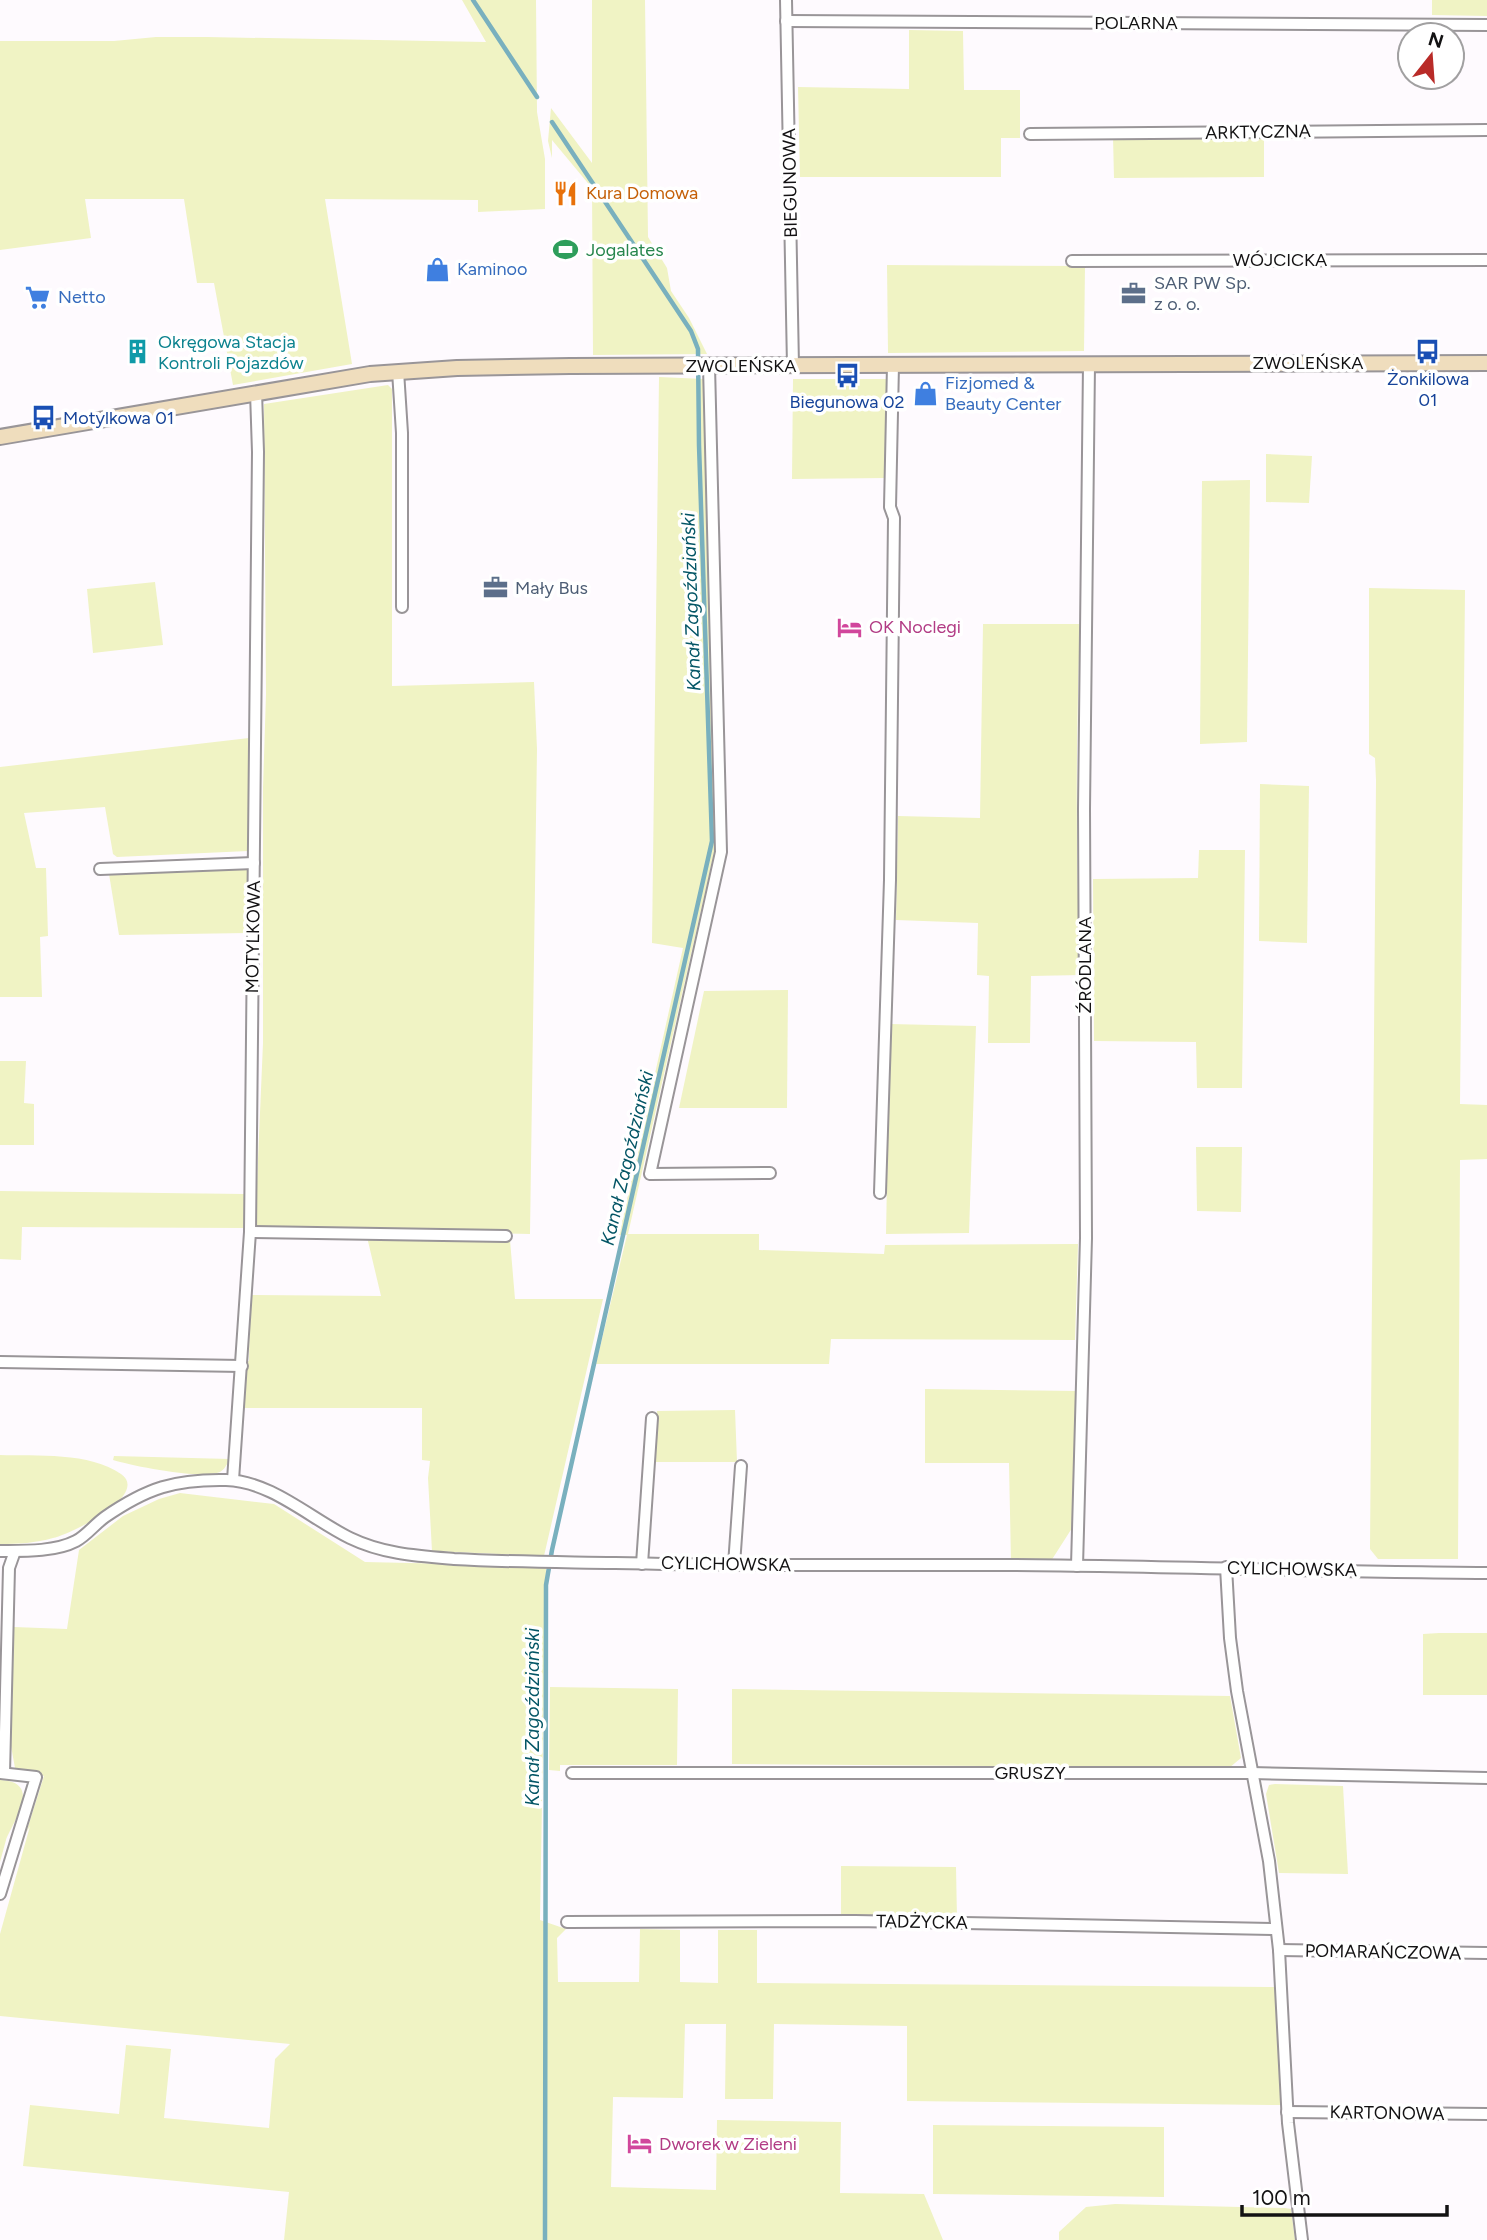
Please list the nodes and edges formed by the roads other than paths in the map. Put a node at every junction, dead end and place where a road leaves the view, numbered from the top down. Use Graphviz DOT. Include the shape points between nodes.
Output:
graph roads {
  1 [pos="786,0"];
  2 [pos="786,21"];
  3 [pos="1487,25"];
  4 [pos="1487,130"];
  5 [pos="1030,135"];
  6 [pos="1487,260"];
  7 [pos="1072,261"];
  8 [pos="1487,363"];
  9 [pos="1089,364"];
  10 [pos="893,365"];
  11 [pos="707,366"];
  12 [pos="793,366"];
  13 [pos="398,371"];
  14 [pos="256,392"];
  15 [pos="0,437"];
  16 [pos="402,607"];
  17 [pos="254,863"];
  18 [pos="100,869"];
  19 [pos="770,1173"];
  20 [pos="880,1194"];
  21 [pos="250,1232"];
  22 [pos="506,1236"];
  23 [pos="0,1362"];
  24 [pos="242,1366"];
  25 [pos="652,1418"];
  26 [pos="741,1466"];
  27 [pos="233,1480"];
  28 [pos="0,1551"];
  29 [pos="15,1551"];
  30 [pos="642,1564"];
  31 [pos="734,1565"];
  32 [pos="1077,1566"];
  33 [pos="1226,1567"];
  34 [pos="1487,1573"];
  35 [pos="2,1773"];
  36 [pos="572,1773"];
  37 [pos="1251,1773"];
  38 [pos="1487,1778"];
  39 [pos="0,1893"];
  40 [pos="567,1922"];
  41 [pos="1276,1929"];
  42 [pos="1279,1950"];
  43 [pos="1487,1953"];
  44 [pos="1287,2112"];
  45 [pos="1487,2114"];
  46 [pos="1302,2240"];
  1 -- 2 [label="street, BIEGUNOWA"];
  2 -- 3 [label="street, POLARNA"];
  2 -- 12 [label="street, BIEGUNOWA"];
  4 -- 5 [label="street, ARKTYCZNA"];
  6 -- 7 [label="street, WÓJCICKA"];
  8 -- 9 [label="street, ZWOLEŃSKA"];
  9 -- 10 [label="street, ZWOLEŃSKA"];
  9 -- 32 [label="street, ŹRÓDLANA" via="1086,1238"];
  10 -- 12 [label="street, ZWOLEŃSKA"];
  10 -- 20 [label="street" via="890,880"];
  11 -- 12 [label="street, ZWOLEŃSKA"];
  11 -- 13 [label="street, ZWOLEŃSKA"];
  11 -- 19 [label="street" via="721,852 650,1174"];
  13 -- 14 [label="street, ZWOLEŃSKA"];
  13 -- 16 [label="street"];
  14 -- 15 [label="street, ZWOLEŃSKA"];
  14 -- 17 [label="street, MOTYLKOWA"];
  17 -- 18 [label="street"];
  17 -- 21 [label="street, MOTYLKOWA"];
  21 -- 22 [label="street"];
  21 -- 24 [label="street, MOTYLKOWA"];
  23 -- 24 [label="street"];
  24 -- 27 [label="street, MOTYLKOWA"];
  25 -- 30 [label="street"];
  26 -- 31 [label="street"];
  27 -- 29 [label="street, CYLICHOWSKA" via="166,1485 130,1499 76,1541"];
  27 -- 30 [label="street, CYLICHOWSKA" via="272,1494 350,1538 402,1555"];
  28 -- 29 [label="street, CYLICHOWSKA"];
  29 -- 35 [label="street" via="9,1568"];
  30 -- 31 [label="street, CYLICHOWSKA"];
  31 -- 32 [label="street, CYLICHOWSKA"];
  32 -- 33 [label="street, CYLICHOWSKA"];
  33 -- 34 [label="street, CYLICHOWSKA"];
  33 -- 37 [label="street" via="1232,1652"];
  35 -- 39 [label="street" via="36,1777"];
  36 -- 37 [label="street, GRUSZY"];
  37 -- 38 [label="street, GRUSZY"];
  37 -- 41 [label="street" via="1269,1861"];
  40 -- 41 [label="street, TADŻYCKA" via="855,1921"];
  41 -- 42 [label="street"];
  42 -- 43 [label="street, POMARAŃCZOWA"];
  42 -- 44 [label="street"];
  44 -- 45 [label="street, KARTONOWA"];
  44 -- 46 [label="street"];
}
